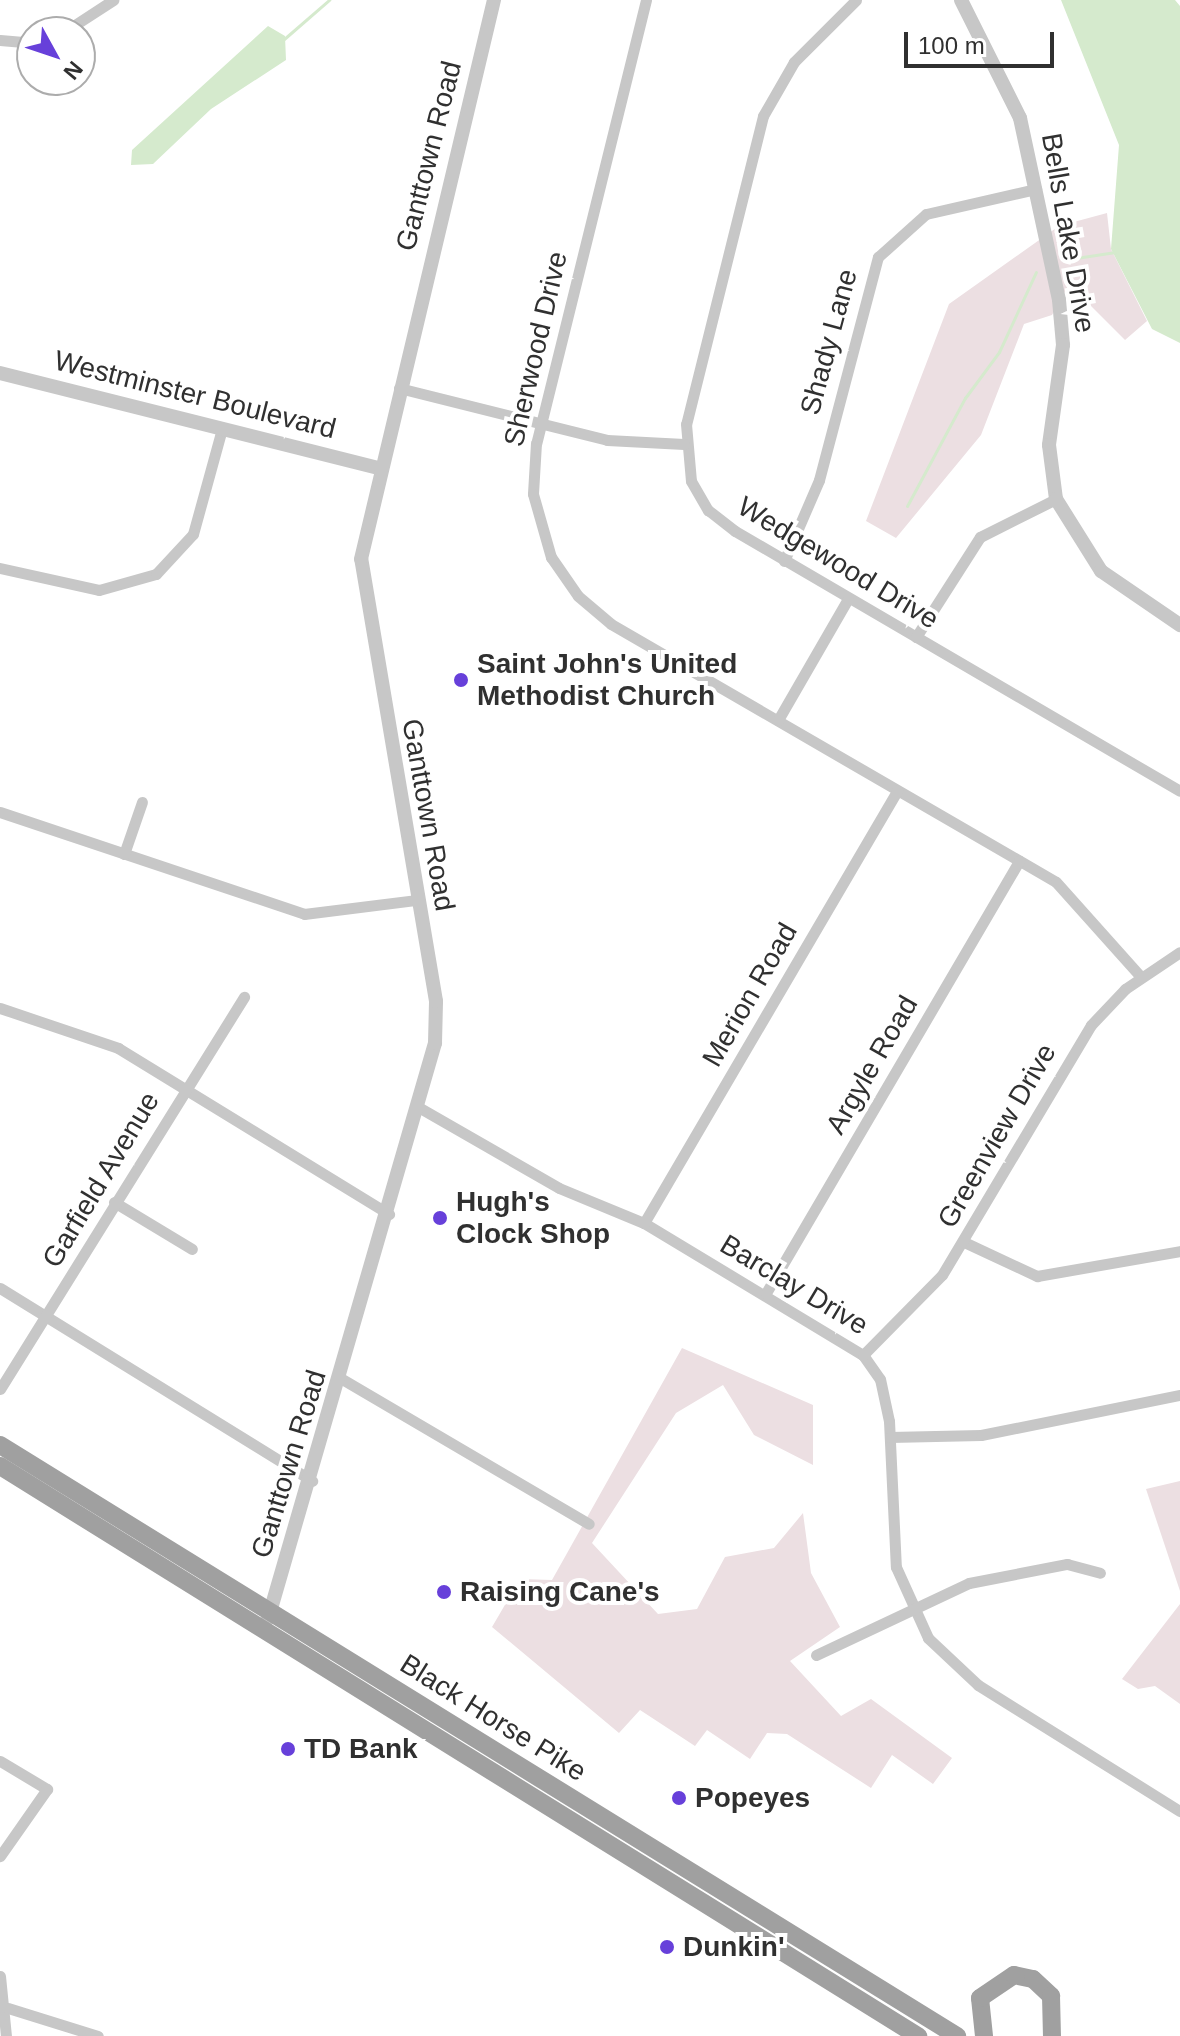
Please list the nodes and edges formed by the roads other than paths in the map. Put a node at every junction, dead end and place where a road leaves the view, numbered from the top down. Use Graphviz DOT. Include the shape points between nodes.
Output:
graph roads {
  1 [pos="113,0"];
  2 [pos="494,0"];
  3 [pos="646,0"];
  4 [pos="856,0"];
  5 [pos="961,0"];
  6 [pos="88,16"];
  7 [pos="1036,189"];
  8 [pos="0,373"];
  9 [pos="399,388"];
  10 [pos="541,423"];
  11 [pos="222,429"];
  12 [pos="684,444"];
  13 [pos="377,468"];
  14 [pos="1056,499"];
  15 [pos="784,561"];
  16 [pos="0,568"];
  17 [pos="848,599"];
  18 [pos="1180,625"];
  19 [pos="916,637"];
  20 [pos="778,720"];
  21 [pos="897,791"];
  22 [pos="1180,791"];
  23 [pos="142,802"];
  24 [pos="0,812"];
  25 [pos="124,854"];
  26 [pos="1019,861"];
  27 [pos="417,900"];
  28 [pos="1180,952"];
  29 [pos="1141,977"];
  30 [pos="244,997"];
  31 [pos="0,1008"];
  32 [pos="185,1090"];
  33 [pos="420,1108"];
  34 [pos="114,1202"];
  35 [pos="389,1214"];
  36 [pos="644,1223"];
  37 [pos="964,1242"];
  38 [pos="192,1249"];
  39 [pos="1180,1251"];
  40 [pos="0,1288"];
  41 [pos="766,1293"];
  42 [pos="46,1317"];
  43 [pos="863,1355"];
  44 [pos="342,1379"];
  45 [pos="0,1389"];
  46 [pos="1180,1395"];
  47 [pos="890,1437"];
  48 [pos="0,1445"];
  49 [pos="0,1466"];
  50 [pos="313,1481"];
  51 [pos="589,1524"];
  52 [pos="1100,1573"];
  53 [pos="910,1607"];
  54 [pos="267,1622"];
  55 [pos="816,1655"];
  56 [pos="0,1761"];
  57 [pos="1180,1811"];
  58 [pos="0,1856"];
  59 [pos="649,1869"];
  60 [pos="771,1922"];
  61 [pos="0,1976"];
  62 [pos="8,2008"];
  63 [pos="6,2036"];
  64 [pos="98,2036"];
  65 [pos="918,2036"];
  66 [pos="957,2036"];
  67 [pos="984,2036"];
  68 [pos="1052,2036"];
  1 -- 6 [label="street"];
  2 -- 9 [label="street, Ganttown Road"];
  3 -- 10 [label="street, Sherwood Drive"];
  4 -- 12 [label="street, Wedgewood Drive" via="794,62 763,116"];
  5 -- 7 [label="street, Bells Lake Drive" via="1015,102"];
  7 -- 14 [label="street, Bells Lake Drive" via="1064,334 1049,445"];
  7 -- 15 [label="street, Shady Lane" via="926,214 878,257 819,480"];
  8 -- 11 [label="street, Westminster Boulevard"];
  9 -- 10 [label="street"];
  9 -- 13 [label="street, Ganttown Road"];
  10 -- 12 [label="street" via="626,444"];
  10 -- 20 [label="street, Sherwood Drive" via="534,502 545,544 568,584 611,624"];
  11 -- 13 [label="street, Westminster Boulevard"];
  11 -- 16 [label="street" via="193,534 156,574 99,590"];
  12 -- 15 [label="street, Wedgewood Drive" via="691,481 708,510"];
  13 -- 27 [label="street, Ganttown Road" via="361,582"];
  14 -- 18 [label="street, Bells Lake Drive" via="1101,571"];
  14 -- 19 [label="street" via="980,537"];
  15 -- 17 [label="street, Wedgewood Drive"];
  17 -- 19 [label="street, Wedgewood Drive"];
  17 -- 20 [label="street"];
  19 -- 22 [label="street, Wedgewood Drive"];
  20 -- 21 [label="street, Sherwood Drive"];
  21 -- 26 [label="street, Sherwood Drive"];
  21 -- 36 [label="street, Merion Road"];
  23 -- 25 [label="street"];
  24 -- 25 [label="street"];
  25 -- 27 [label="street" via="304,914"];
  26 -- 29 [label="street, Sherwood Drive" via="1075,896"];
  26 -- 41 [label="street, Argyle Road"];
  27 -- 33 [label="street, Ganttown Road" via="436,1022"];
  28 -- 29 [label="street, Greenview Drive"];
  29 -- 37 [label="street, Greenview Drive" via="1075,1048"];
  30 -- 32 [label="street, Garfield Avenue"];
  31 -- 32 [label="street" via="105,1041"];
  32 -- 34 [label="street, Garfield Avenue"];
  32 -- 35 [label="street"];
  33 -- 35 [label="street, Ganttown Road"];
  33 -- 36 [label="street, Barclay Drive" via="559,1188"];
  34 -- 38 [label="street"];
  34 -- 42 [label="street, Garfield Avenue"];
  35 -- 44 [label="street, Ganttown Road"];
  36 -- 41 [label="street, Barclay Drive"];
  37 -- 39 [label="street" via="1037,1276"];
  37 -- 43 [label="street, Greenview Drive" via="933,1287"];
  40 -- 42 [label="street"];
  41 -- 43 [label="street, Barclay Drive"];
  42 -- 45 [label="street, Garfield Avenue"];
  42 -- 50 [label="street"];
  43 -- 47 [label="street, Barclay Drive" via="884,1392"];
  44 -- 50 [label="street, Ganttown Road"];
  44 -- 51 [label="street"];
  46 -- 47 [label="street" via="981,1435"];
  47 -- 53 [label="street, Barclay Drive" via="892,1549"];
  48 -- 54 [label="highway, Black Horse Pike"];
  49 -- 54 [label="highway, Black Horse Pike"];
  50 -- 54 [label="street, Ganttown Road"];
  52 -- 53 [label="street" via="1067,1564 969,1583"];
  53 -- 55 [label="street"];
  53 -- 57 [label="street, Barclay Drive" via="928,1638 966,1677"];
  54 -- 59 [label="highway, Black Horse Pike"];
  54 -- 60 [label="highway, Black Horse Pike"];
  56 -- 58 [label="street" via="47,1789"];
  59 -- 60 [label="highway" via="661,1866 759,1923"];
  59 -- 65 [label="highway, Black Horse Pike"];
  60 -- 66 [label="highway, Black Horse Pike"];
  61 -- 62 [label="street"];
  62 -- 63 [label="street"];
  62 -- 64 [label="street"];
  67 -- 68 [label="highway" via="980,1998 1014,1975 1033,1979 1051,1996"];
}
